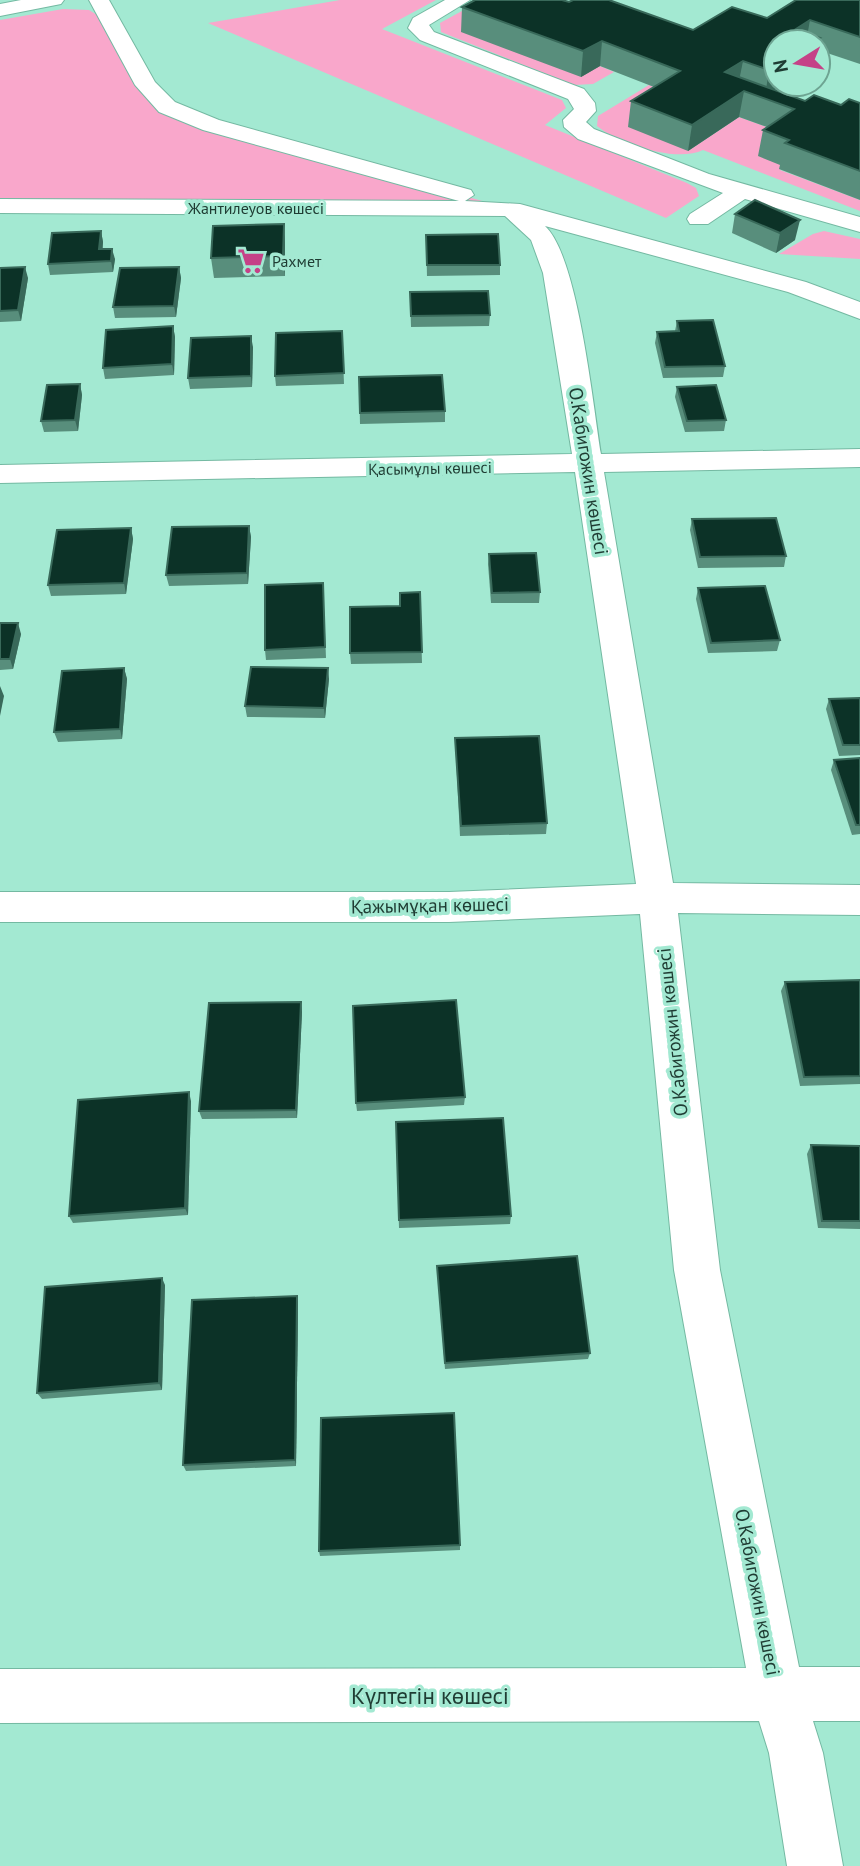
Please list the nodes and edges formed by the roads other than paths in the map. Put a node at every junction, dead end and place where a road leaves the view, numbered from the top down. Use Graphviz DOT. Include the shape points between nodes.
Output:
graph roads {
  1 [pos="54,0"];
  2 [pos="99,0"];
  3 [pos="460,0"];
  4 [pos="0,10"];
  5 [pos="742,191"];
  6 [pos="0,206"];
  7 [pos="512,209"];
  8 [pos="699,219"];
  9 [pos="860,225"];
  10 [pos="860,311"];
  11 [pos="860,458"];
  12 [pos="587,466"];
  13 [pos="0,474"];
  14 [pos="657,898"];
  15 [pos="860,900"];
  16 [pos="0,907"];
  17 [pos="860,1694"];
  18 [pos="0,1696"];
  19 [pos="778,1696"];
  20 [pos="815,1866"];
  1 -- 4 [label="street"];
  2 -- 7 [label="street" via="146,85 177,111 211,125"];
  3 -- 5 [label="street" via="420,22 418,28 427,36 576,94 585,111 574,120 575,127 586,134"];
  5 -- 8 [label="street"];
  5 -- 9 [label="street"];
  6 -- 7 [label="street, Жантилеуов көшесі"];
  7 -- 10 [label="street" via="797,287"];
  7 -- 12 [label="street, О.Кабигожин көшесі" via="542,237 556,273"];
  11 -- 12 [label="street, Қасымұлы көшесі"];
  12 -- 13 [label="street, Қасымұлы көшесі"];
  12 -- 14 [label="street, О.Кабигожин көшесі"];
  14 -- 15 [label="street, Қажымұқан көшесі"];
  14 -- 16 [label="street, Қажымұқан көшесі" via="449,907"];
  14 -- 19 [label="street, О.Кабигожин көшесі" via="697,1270"];
  17 -- 19 [label="street, Күлтегін көшесі"];
  18 -- 19 [label="street, Күлтегін көшесі"];
  19 -- 20 [label="street, О.Кабигожин көшесі" via="796,1753"];
}
